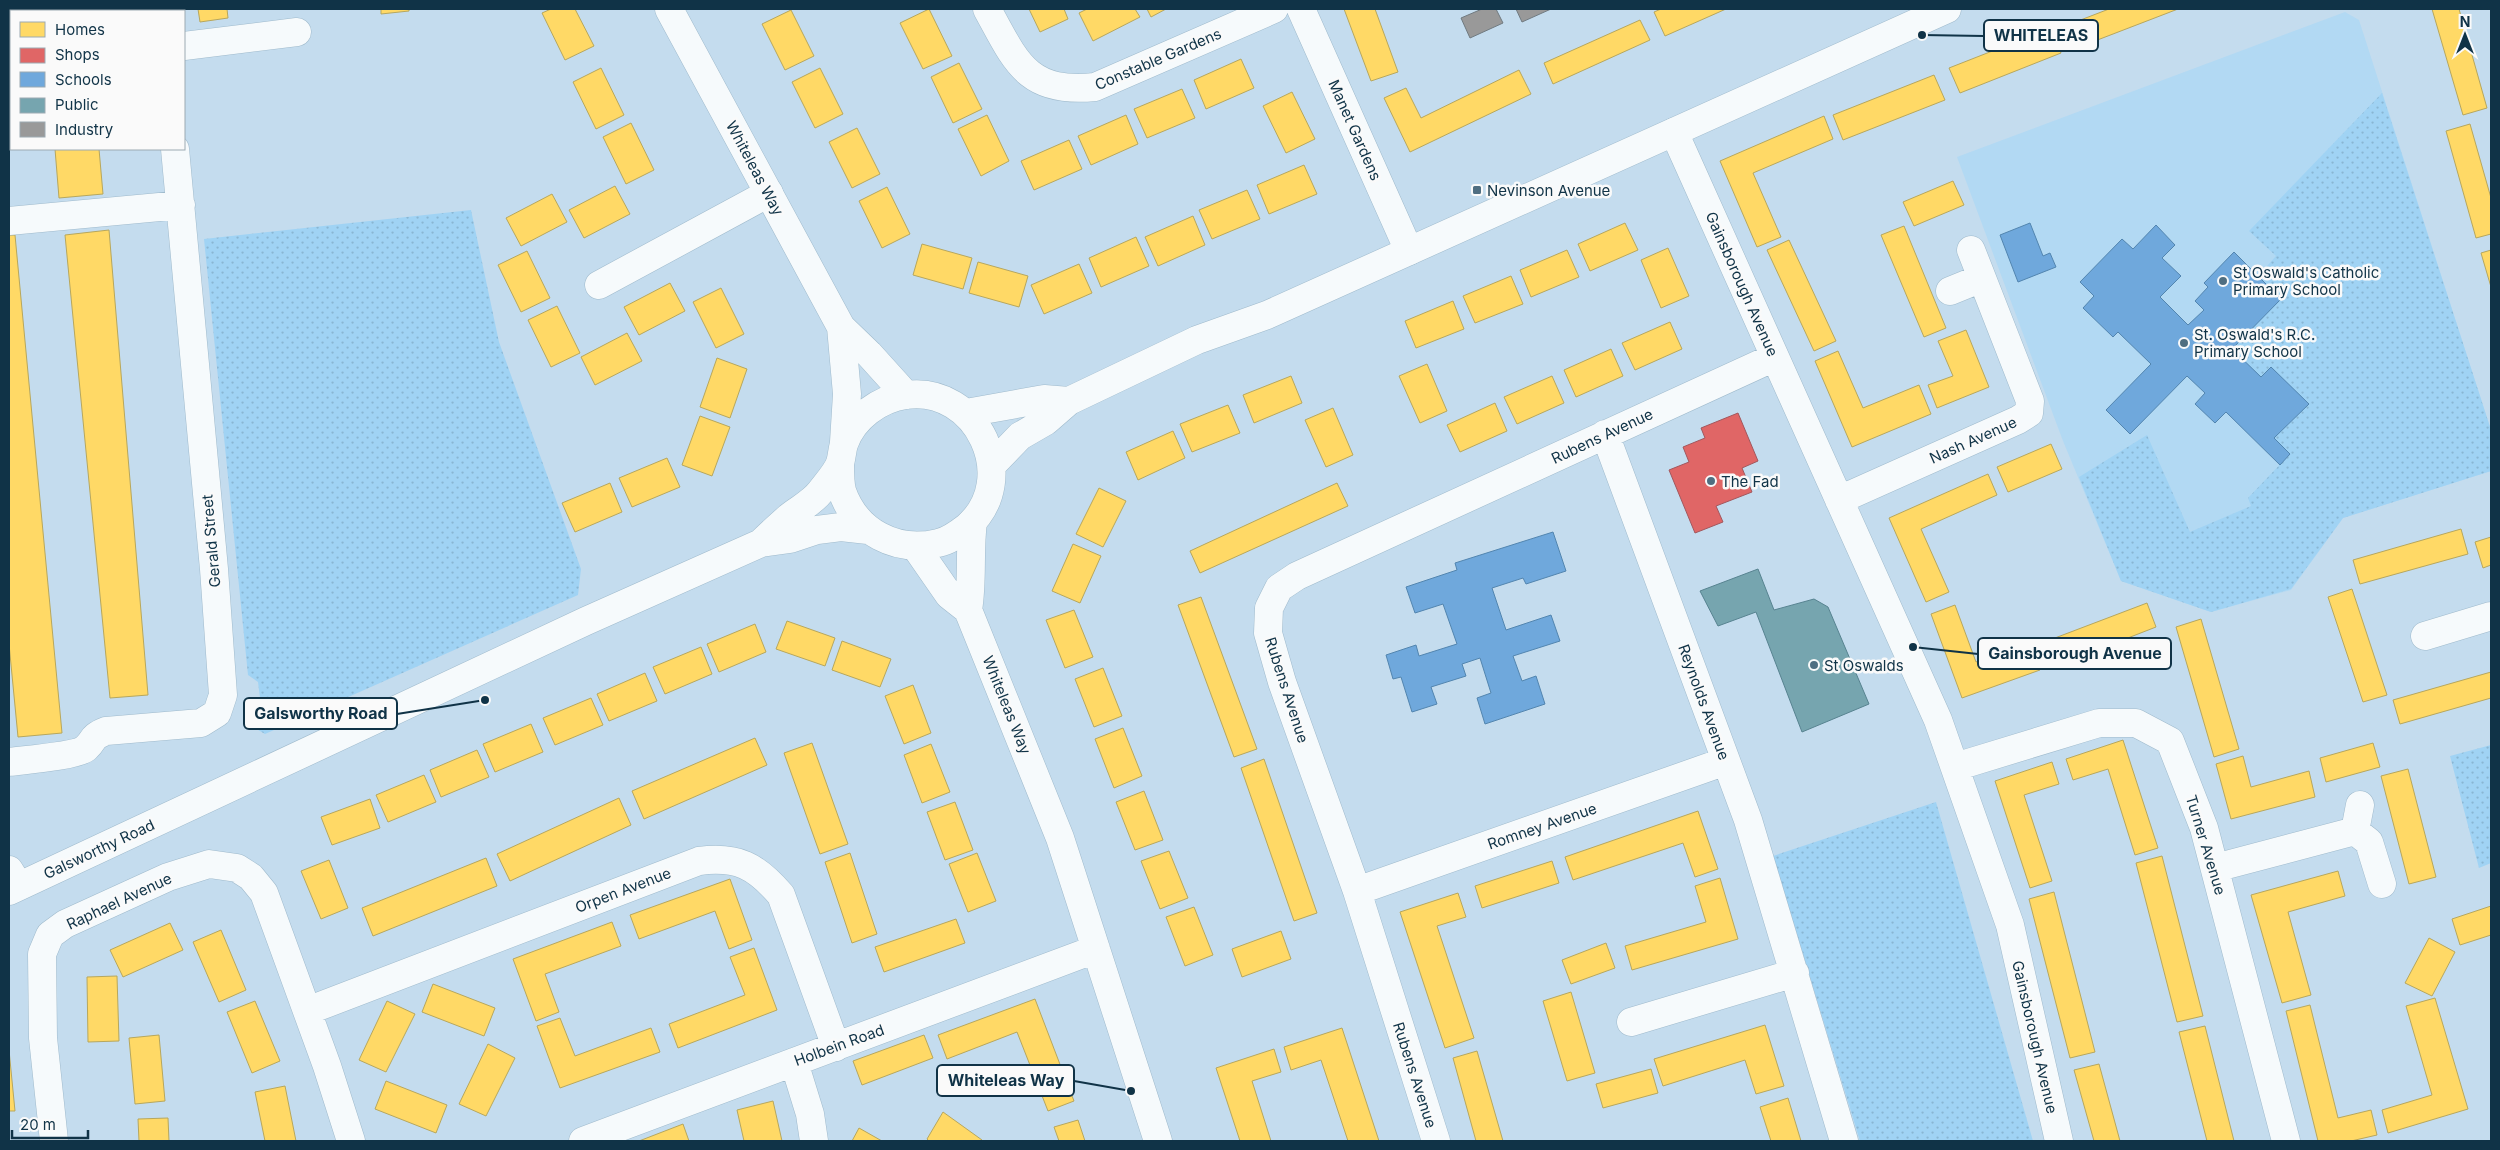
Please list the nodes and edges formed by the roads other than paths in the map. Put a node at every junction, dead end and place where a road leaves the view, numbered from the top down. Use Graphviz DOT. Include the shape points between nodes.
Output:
graph roads {
  1 [pos="669,9"];
  2 [pos="988,9"];
  3 [pos="1274,9"];
  4 [pos="1301,9"];
  5 [pos="1947,9"];
  6 [pos="297,32"];
  7 [pos="185,46"];
  8 [pos="1674,132"];
  9 [pos="175,150"];
  10 [pos="769,193"];
  11 [pos="181,205"];
  12 [pos="9,221"];
  13 [pos="1971,250"];
  14 [pos="1409,251"];
  15 [pos="1982,278"];
  16 [pos="599,285"];
  17 [pos="1950,291"];
  18 [pos="841,327"];
  19 [pos="1775,356"];
  20 [pos="906,395"];
  21 [pos="1069,401"];
  22 [pos="966,413"];
  23 [pos="1605,434"];
  24 [pos="842,454"];
  25 [pos="992,465"];
  26 [pos="1840,500"];
  27 [pos="973,521"];
  28 [pos="868,530"];
  29 [pos="761,543"];
  30 [pos="915,546"];
  31 [pos="968,610"];
  32 [pos="2491,616"];
  33 [pos="2425,636"];
  34 [pos="1726,761"];
  35 [pos="9,762"];
  36 [pos="1955,767"];
  37 [pos="2215,868"];
  38 [pos="12,882"];
  39 [pos="2382,884"];
  40 [pos="1357,891"];
  41 [pos="1096,949"];
  42 [pos="1795,973"];
  43 [pos="306,1009"];
  44 [pos="1631,1022"];
  45 [pos="836,1046"];
  46 [pos="794,1062"];
  47 [pos="54,1141"];
  48 [pos="351,1141"];
  49 [pos="583,1141"];
  50 [pos="814,1141"];
  51 [pos="1158,1141"];
  52 [pos="1436,1141"];
  53 [pos="1844,1141"];
  54 [pos="2059,1141"];
  55 [pos="2286,1141"];
  1 -- 10 [label="street, Whiteleas Way"];
  2 -- 3 [label="street, Constable Gardens" via="1014,58 1028,73 1044,84 1070,90 1095,87"];
  4 -- 14 [label="street, Manet Gardens"];
  5 -- 8 [label="street"];
  6 -- 7 [label="street"];
  8 -- 14 [label="street"];
  8 -- 19 [label="street, Gainsborough Avenue"];
  9 -- 11 [label="street, Gerald Street"];
  10 -- 16 [label="street"];
  10 -- 18 [label="street, Whiteleas Way"];
  11 -- 12 [label="street"];
  11 -- 35 [label="street, Gerald Street" via="223,695 217,713 201,723 106,731 93,736 86,748 72,754"];
  13 -- 15 [label="street, Nash Avenue"];
  14 -- 21 [label="street" via="1267,315 1197,340"];
  15 -- 17 [label="street"];
  15 -- 26 [label="street, Nash Avenue" via="2030,401 2029,413"];
  18 -- 20 [label="street, Whiteleas Way"];
  18 -- 24 [label="street, Whiteleas Way" via="848,417"];
  19 -- 23 [label="street, Rubens Avenue"];
  19 -- 26 [label="street, Gainsborough Avenue"];
  20 -- 22 [label="street" via="928,395 948,401"];
  20 -- 24 [label="street" via="886,400 868,411 854,426"];
  21 -- 22 [label="street" via="1044,399"];
  21 -- 25 [label="street" via="1046,421 1020,436"];
  22 -- 25 [label="street" via="979,428 988,446"];
  23 -- 34 [label="street, Reynolds Avenue"];
  23 -- 40 [label="street, Rubens Avenue" via="1297,576 1279,588 1269,608 1268,633 1282,682"];
  24 -- 28 [label="street" via="842,489 852,512"];
  24 -- 29 [label="street, Galsworthy Road" via="810,504 790,516"];
  25 -- 27 [label="street" via="989,492"];
  26 -- 36 [label="street, Gainsborough Avenue" via="1938,720"];
  27 -- 30 [label="street" via="958,534 939,543"];
  27 -- 31 [label="street" via="970,547 972,584"];
  28 -- 29 [label="street, Galsworthy Road" via="840,527"];
  28 -- 30 [label="street" via="890,542"];
  29 -- 38 [label="street, Galsworthy Road"];
  30 -- 31 [label="street, Whiteleas Way" via="949,595"];
  31 -- 41 [label="street, Whiteleas Way" via="1060,838"];
  32 -- 33 [label="street"];
  34 -- 40 [label="street, Romney Avenue"];
  34 -- 42 [label="street, Reynolds Avenue" via="1748,820"];
  36 -- 37 [label="street, Turner Avenue" via="2099,723 2136,723 2170,741 2204,828"];
  36 -- 54 [label="street, Gainsborough Avenue" via="2010,925"];
  37 -- 39 [label="street" via="2358,818"];
  37 -- 55 [label="street, Turner Avenue"];
  40 -- 52 [label="street, Rubens Avenue"];
  41 -- 45 [label="street, Holbein Road"];
  41 -- 51 [label="street, Whiteleas Way"];
  42 -- 44 [label="street"];
  42 -- 53 [label="street, Reynolds Avenue"];
  43 -- 45 [label="street, Orpen Avenue" via="699,861 718,858 750,866 781,895"];
  43 -- 47 [label="street, Raphael Avenue" via="264,893 251,877 237,868 209,864 194,868 65,924 50,935 42,954 43,1038"];
  43 -- 48 [label="street, Raphael Avenue"];
  45 -- 46 [label="street, Holbein Road"];
  46 -- 49 [label="street, Holbein Road"];
  46 -- 50 [label="street" via="810,1114"];
}
